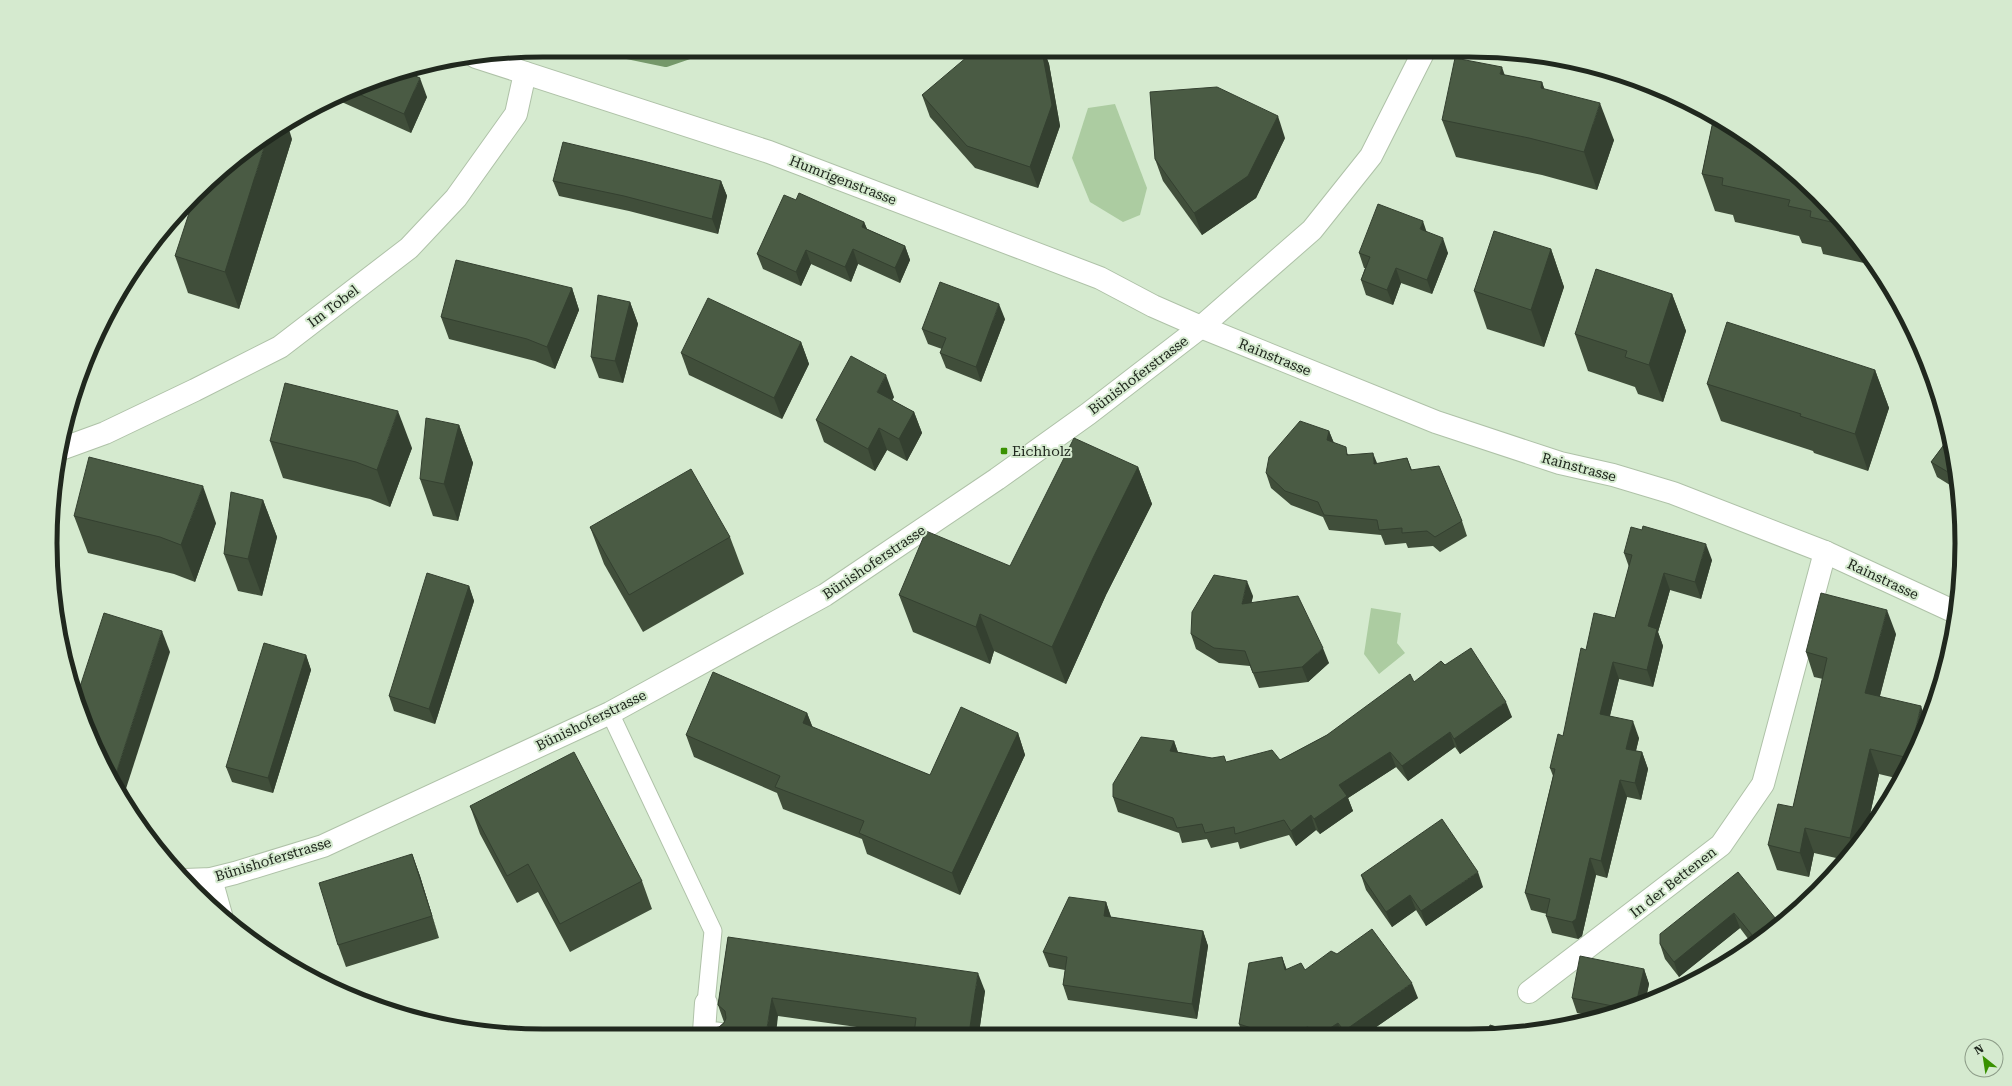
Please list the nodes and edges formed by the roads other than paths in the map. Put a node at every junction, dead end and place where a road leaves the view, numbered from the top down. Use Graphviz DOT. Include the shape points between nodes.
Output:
graph roads {
  1 [pos="1421,57"];
  2 [pos="486,60"];
  3 [pos="525,74"];
  4 [pos="1201,327"];
  5 [pos="66,447"];
  6 [pos="1825,552"];
  7 [pos="1950,610"];
  8 [pos="610,713"];
  9 [pos="211,879"];
  10 [pos="193,880"];
  11 [pos="218,903"];
  12 [pos="1529,992"];
  13 [pos="706,1003"];
  14 [pos="704,1029"];
  1 -- 4 [label="street, Bünishoferstrasse" via="1371,156 1312,230"];
  2 -- 3 [label="street, Humrigenstrasse"];
  3 -- 4 [label="street, Humrigenstrasse" via="769,152 1100,278 1153,306"];
  3 -- 5 [label="street, Im Tobel" via="516,114 456,198 409,248 280,347 112,429"];
  4 -- 6 [label="street, Rainstrasse" via="1436,422 1560,463 1673,493"];
  4 -- 8 [label="street, Bünishoferstrasse" via="1088,414 997,479 825,595"];
  6 -- 7 [label="street, Rainstrasse"];
  6 -- 12 [label="street, In der Bettenen" via="1763,784 1721,845"];
  8 -- 9 [label="street, Bünishoferstrasse" via="324,846"];
  8 -- 13 [label="lane" via="713,931"];
  9 -- 10 [label="street, Bünishoferstrasse"];
  9 -- 11 [label="street"];
  13 -- 14 [label="street"];
}
